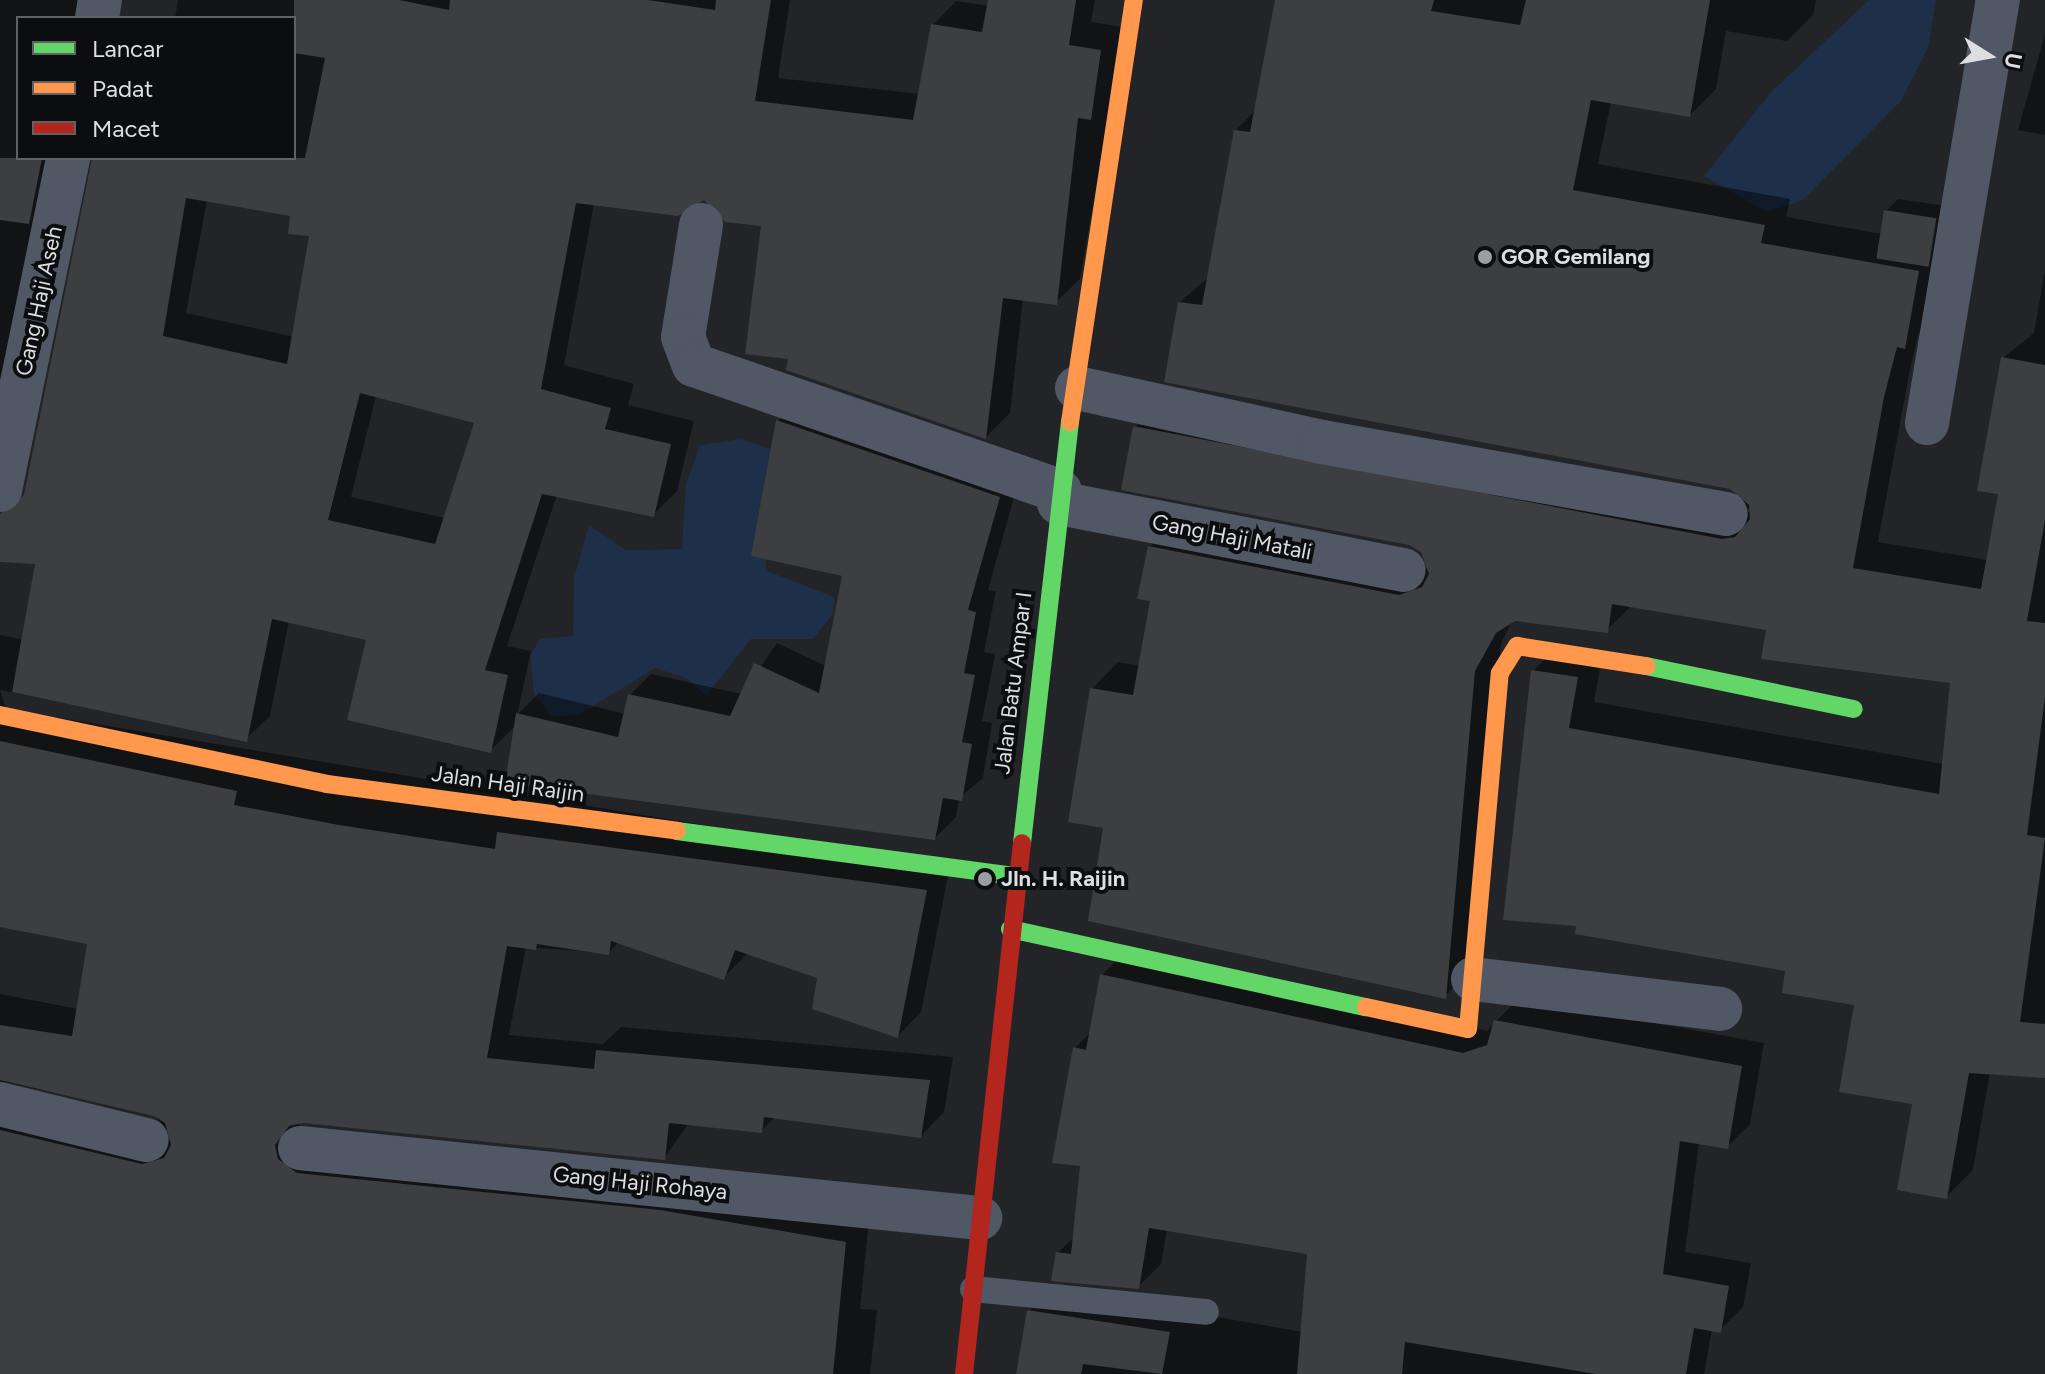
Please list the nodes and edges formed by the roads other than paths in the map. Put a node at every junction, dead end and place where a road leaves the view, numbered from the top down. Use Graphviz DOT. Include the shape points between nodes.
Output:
graph roads {
  1 [pos="1134,0"];
  2 [pos="1998,0"];
  3 [pos="68,160"];
  4 [pos="701,225"];
  5 [pos="1077,388"];
  6 [pos="1927,423"];
  7 [pos="0,490"];
  8 [pos="1060,497"];
  9 [pos="1726,514"];
  10 [pos="1404,570"];
  11 [pos="1854,709"];
  12 [pos="0,715"];
  13 [pos="1014,876"];
  14 [pos="1010,929"];
  15 [pos="1473,979"];
  16 [pos="1720,1009"];
  17 [pos="0,1104"];
  18 [pos="147,1140"];
  19 [pos="300,1148"];
  20 [pos="980,1218"];
  21 [pos="973,1289"];
  22 [pos="1206,1312"];
  23 [pos="964,1374"];
  1 -- 5 [label="street, Jalan Batu Ampar I"];
  2 -- 6 [label="street"];
  3 -- 7 [label="street, Gang Haji Aseh"];
  4 -- 8 [label="street, Gang Haji Matali" via="683,337 694,365"];
  5 -- 8 [label="street, Jalan Batu Ampar I"];
  5 -- 9 [label="street" via="1322,442"];
  8 -- 10 [label="street, Gang Haji Matali"];
  8 -- 13 [label="street, Jalan Batu Ampar I"];
  11 -- 15 [label="street" via="1544,645 1517,646 1500,673"];
  12 -- 13 [label="street, Jalan Haji Raijin" via="327,784"];
  13 -- 14 [label="street, Jalan Batu Ampar I"];
  14 -- 15 [label="street" via="1468,1029"];
  14 -- 20 [label="street, Jalan Batu Ampar I"];
  15 -- 16 [label="street"];
  17 -- 18 [label="street"];
  19 -- 20 [label="street, Gang Haji Rohaya"];
  20 -- 21 [label="street, Jalan Batu Ampar I"];
  21 -- 22 [label="lane"];
  21 -- 23 [label="street, Jalan Batu Ampar I"];
}
